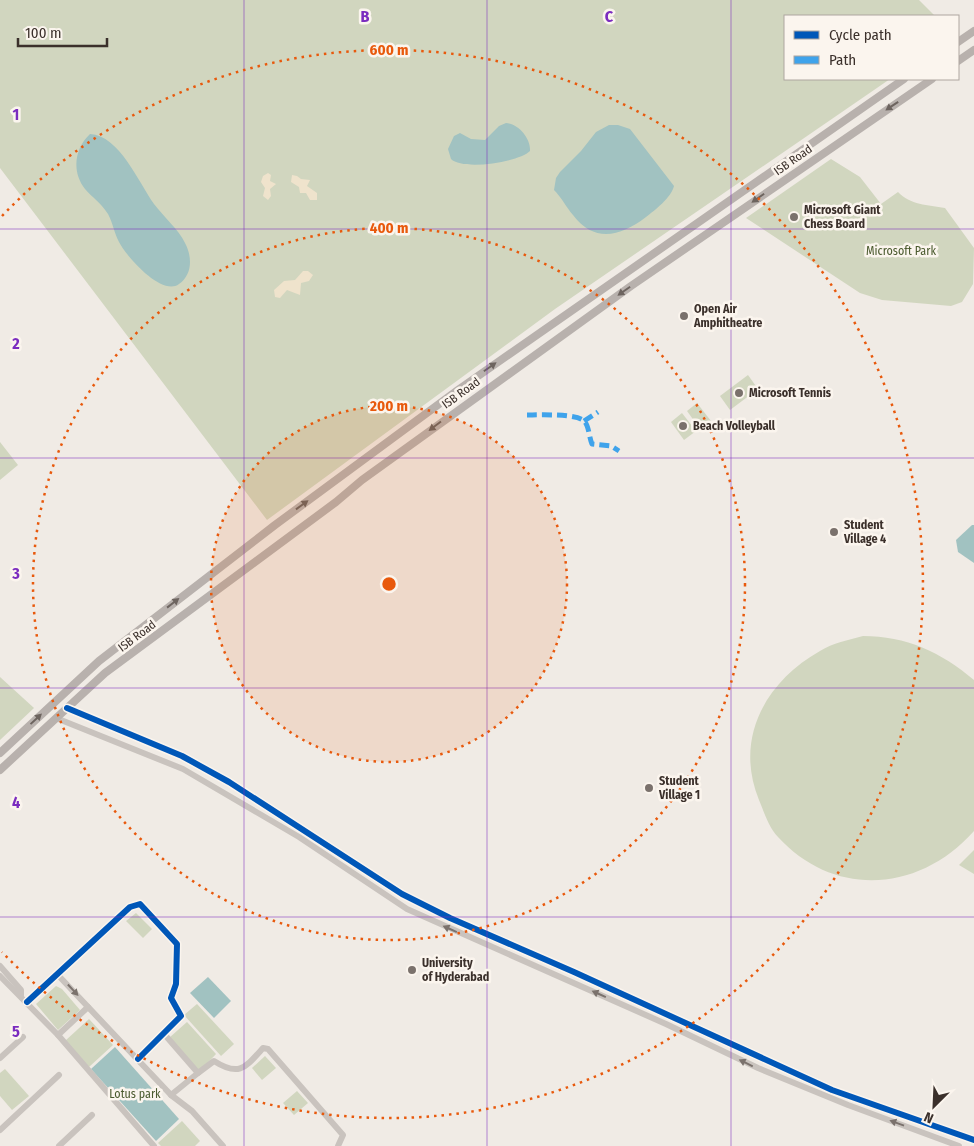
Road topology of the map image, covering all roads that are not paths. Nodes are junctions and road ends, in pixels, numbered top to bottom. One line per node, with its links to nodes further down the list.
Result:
1 (974, 31): 2 (main road)
2 (959, 41)
3 (974, 50): 4 (main road)
4 (959, 60)
5 (903, 80): 9 (main road, ISB Road, one-way to 5)
6 (931, 80): 7 (main road, ISB Road, one-way to 7)
7 (67, 708): 8 (main road, ISB Road); 27 (street)
8 (56, 718): 10 (main road, ISB Road); 32 (street, one-way to 8)
9 (0, 752)
10 (0, 770)
11 (0, 966): 14 (street)
12 (57, 974): 15 (street); 16 (street, one-way to 16); 17 (street)
13 (0, 976): 14 (street)
14 (21, 995): 15 (street)
15 (27, 1002): 18 (street)
16 (88, 1007): 18 (street); 21 (street)
17 (165, 1034): 21 (street); 22 (street)
18 (58, 1035): 29 (street)
19 (23, 1037): 20 (street)
20 (0, 1058)
21 (138, 1058): 24 (street)
22 (198, 1073): 24 (street); 31 (street)
23 (60, 1075): 26 (street)
24 (171, 1095): 30 (street)
25 (92, 1115): 28 (street)
26 (0, 1130)
27 (974, 1140)
28 (58, 1146)
29 (154, 1146)
30 (223, 1146)
31 (338, 1146)
32 (959, 1146)

